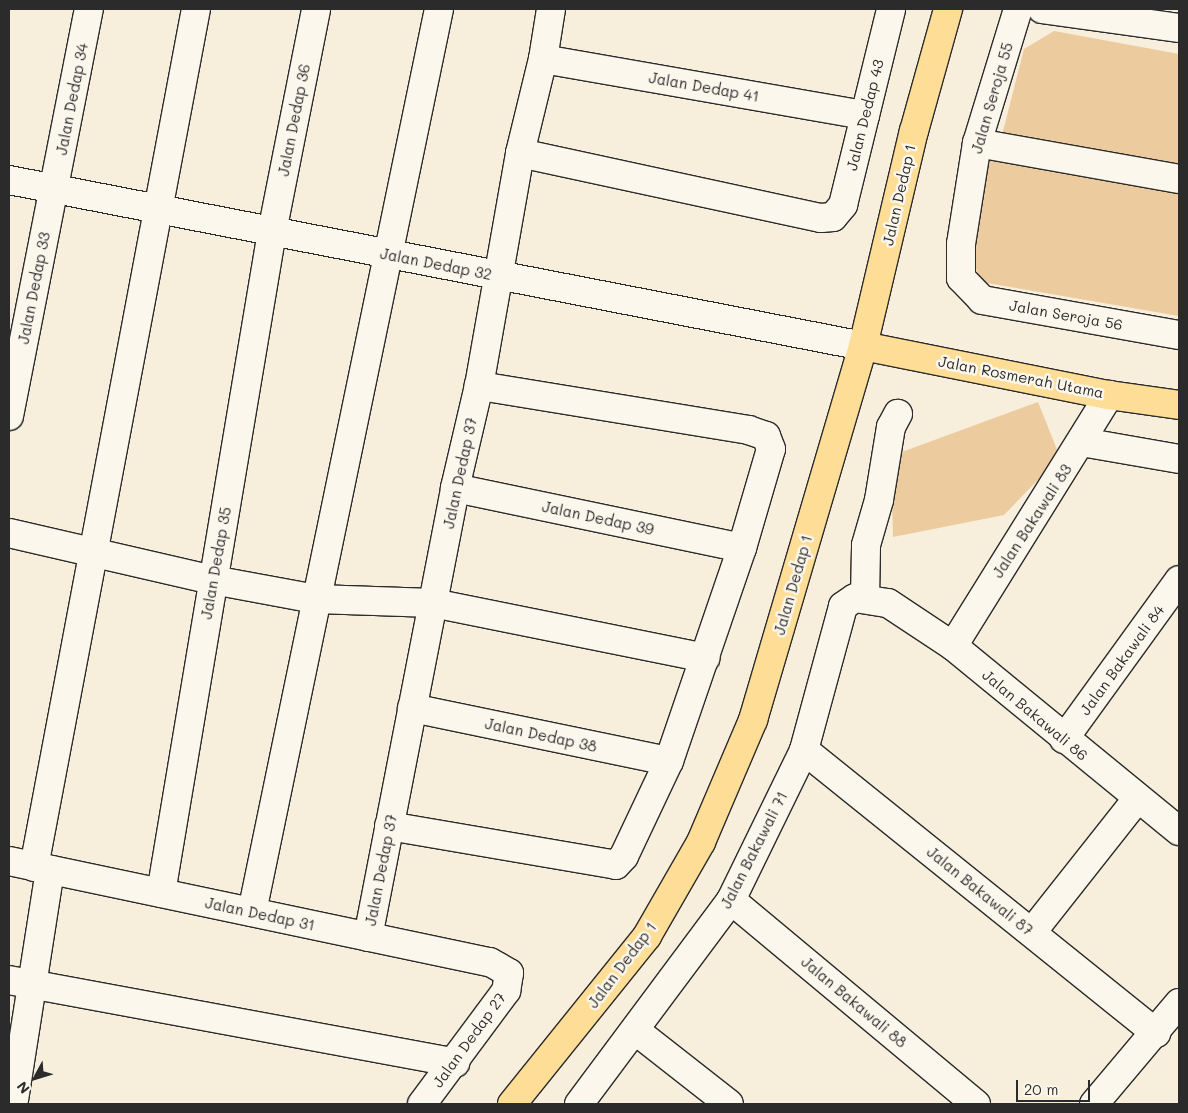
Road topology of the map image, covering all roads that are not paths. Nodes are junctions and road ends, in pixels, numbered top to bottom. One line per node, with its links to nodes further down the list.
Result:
1 (89, 9): 17 (street, Jalan Dedap 34)
2 (196, 9): 18 (street)
3 (316, 9): 19 (street, Jalan Dedap 36)
4 (439, 9): 20 (street)
5 (551, 9): 11 (street, Jalan Dedap 37)
6 (891, 9): 12 (street, Jalan Dedap 43)
7 (948, 9): 24 (main road, Jalan Dedap 1)
8 (1018, 9): 13 (street, Jalan Seroja 55)
9 (1042, 9): 10 (street)
10 (1179, 28)
11 (543, 58): 12 (street, Jalan Dedap 41); 14 (street, Jalan Dedap 37)
12 (865, 115): 14 (street, Jalan Dedap 43)
13 (977, 142): 15 (street); 22 (street, Jalan Seroja 55)
14 (520, 153): 21 (street, Jalan Dedap 37)
15 (1179, 179)
16 (9, 180): 17 (street, Jalan Dedap 32)
17 (54, 189): 18 (street, Jalan Dedap 32); 29 (street, Jalan Dedap 33)
18 (157, 209): 19 (street, Jalan Dedap 32); 35 (street)
19 (272, 232): 20 (street, Jalan Dedap 32); 36 (street, Jalan Dedap 35)
20 (387, 254): 21 (street, Jalan Dedap 32); 38 (street)
21 (496, 276): 24 (street, Jalan Dedap 32); 25 (street, Jalan Dedap 37)
22 (961, 278): 23 (street, Jalan Seroja 56)
23 (1179, 335)
24 (864, 346): 26 (main road, Jalan Rosmerah Utama); 64 (main road, Jalan Dedap 1)
25 (479, 386): 32 (street, Jalan Dedap 37); 34 (street)
26 (1109, 395): 27 (main road, Jalan Rosmerah Utama); 30 (street, Jalan Bakawali 83)
27 (1179, 405)
28 (898, 414): 39 (street)
29 (9, 416)
30 (1082, 442): 31 (street); 41 (street, Jalan Bakawali 83)
31 (1179, 459)
32 (455, 488): 34 (street, Jalan Dedap 39); 40 (street, Jalan Dedap 37)
33 (9, 533): 35 (street)
34 (742, 548): 42 (street)
35 (93, 553): 36 (street); 50 (street)
36 (213, 580): 38 (street); 51 (street, Jalan Dedap 35)
37 (1179, 580): 44 (street, Jalan Bakawali 84)
38 (316, 599): 40 (street); 53 (street)
39 (876, 601): 41 (street, Jalan Bakawali 86); 45 (street, Jalan Bakawali 71)
40 (433, 603): 42 (street); 43 (street, Jalan Dedap 37)
41 (952, 646): 44 (street, Jalan Bakawali 86)
42 (706, 658): 46 (street)
43 (412, 708): 46 (street, Jalan Dedap 38); 48 (street, Jalan Dedap 37)
44 (1064, 740): 47 (street, Jalan Bakawali 86)
45 (804, 750): 52 (street, Jalan Bakawali 71); 54 (street, Jalan Bakawali 87)
46 (669, 761): 48 (street)
47 (1137, 799): 49 (street, Jalan Bakawali 86); 54 (street)
48 (390, 826): 55 (street, Jalan Dedap 37)
49 (1179, 831)
50 (31, 866): 51 (street, Jalan Dedap 31); 57 (street)
51 (161, 893): 53 (street, Jalan Dedap 31)
52 (731, 900): 59 (street, Jalan Bakawali 71); 67 (street, Jalan Bakawali 88)
53 (252, 912): 55 (street, Jalan Dedap 31)
54 (1032, 932): 60 (street, Jalan Bakawali 87)
55 (368, 937): 56 (street, Jalan Dedap 31)
56 (509, 973): 61 (street, Jalan Dedap 27)
57 (20, 982): 61 (street); 62 (street)
58 (1179, 1003): 60 (street)
59 (636, 1031): 65 (street, Jalan Bakawali 71); 66 (street)
60 (1156, 1033): 68 (street)
61 (455, 1063): 63 (street, Jalan Dedap 27)
62 (19, 1101)
63 (422, 1104)
64 (512, 1104)
65 (579, 1104)
66 (729, 1104)
67 (976, 1104)
68 (1094, 1104)

